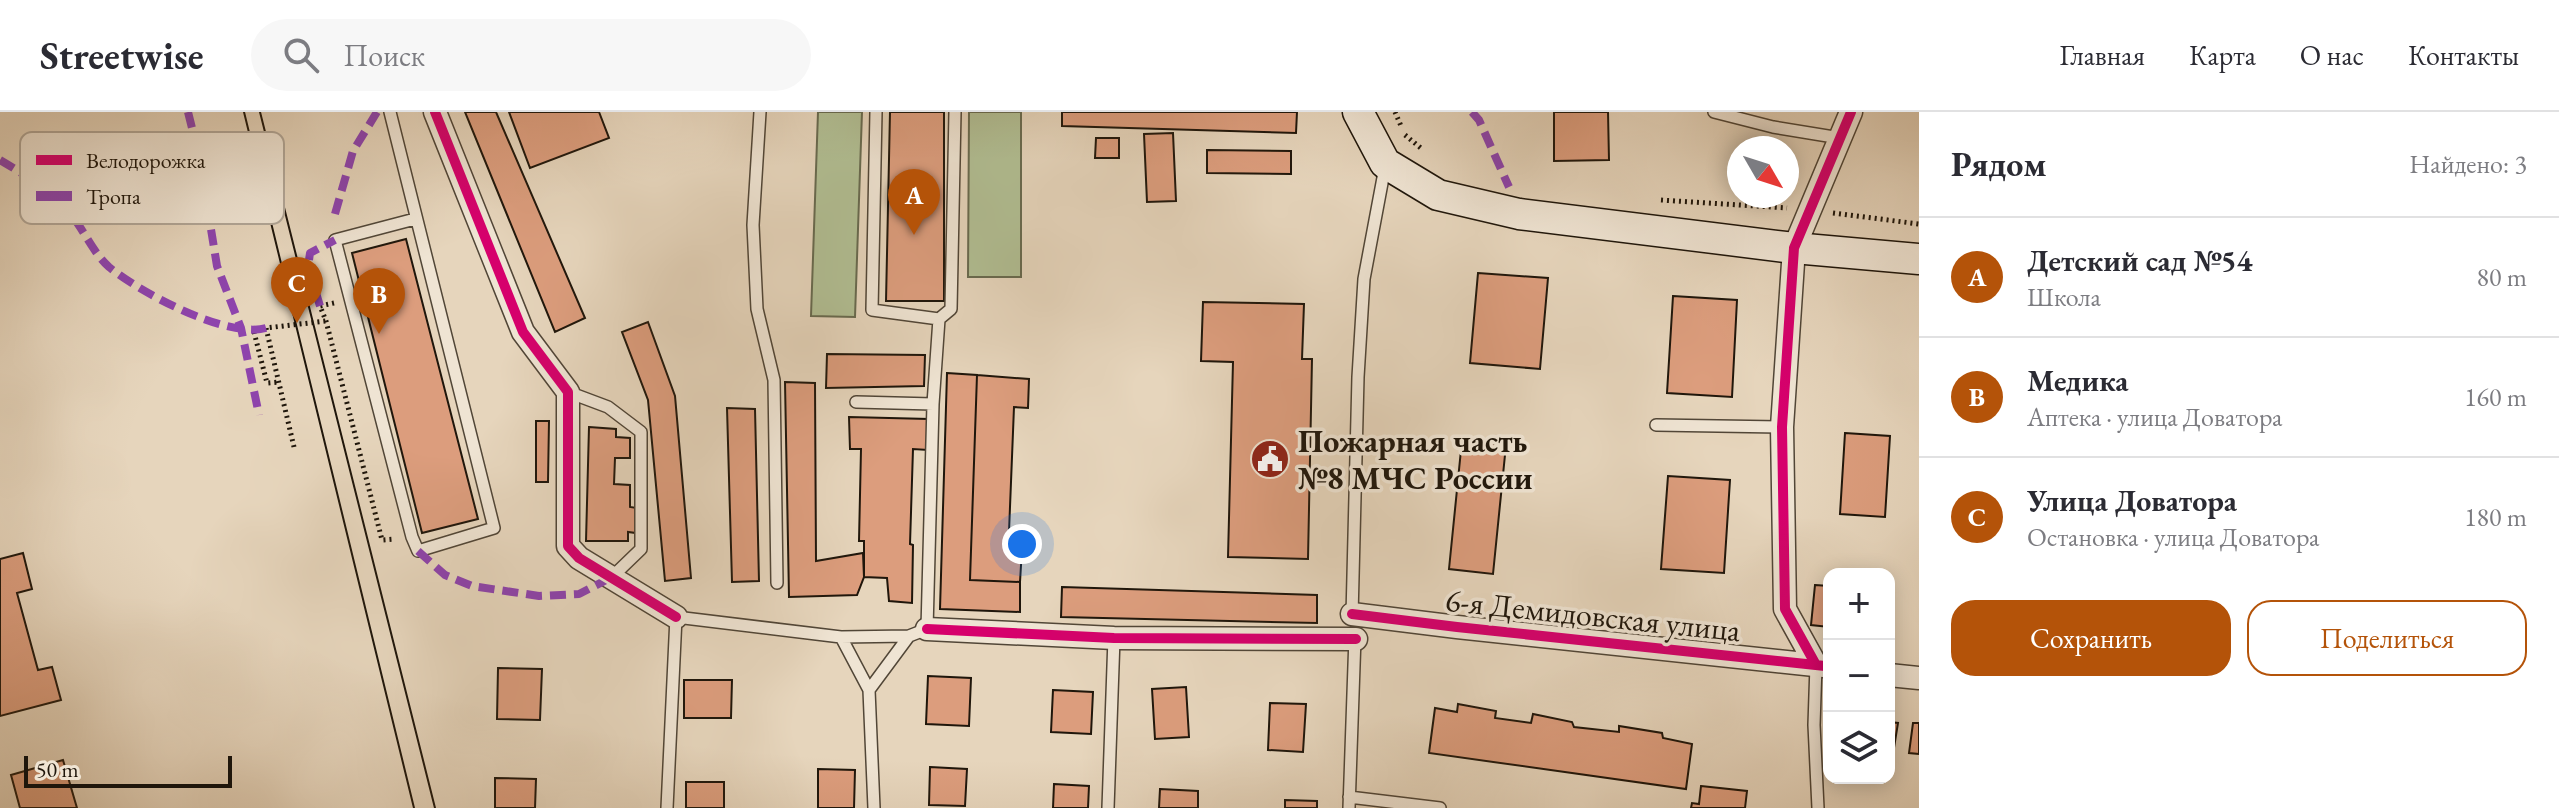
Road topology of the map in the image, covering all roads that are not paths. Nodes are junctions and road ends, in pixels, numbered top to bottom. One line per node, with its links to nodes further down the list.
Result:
1 (390, 112): 11 (lane)
2 (435, 112): 15 (street)
3 (760, 112): 21 (lane)
4 (876, 112): 14 (lane)
5 (955, 112): 14 (lane)
6 (1358, 112): 10 (main road)
7 (1714, 112): 9 (lane)
8 (1851, 112): 9 (street)
9 (1840, 138): 12 (street)
10 (1385, 163): 12 (main road); 22 (lane)
11 (415, 219): 11 (lane)
12 (1794, 248): 13 (main road); 19 (street)
13 (1919, 259)
14 (939, 319): 17 (lane)
15 (568, 392): 20 (street); 20 (lane)
16 (856, 402): 17 (lane)
17 (933, 404): 24 (lane)
18 (1656, 425): 19 (lane)
19 (1782, 427): 28 (street)
20 (612, 577): 23 (street)
21 (777, 583)
22 (1352, 614): 27 (lane); 28 (street, 6-я Демидовская улица)
23 (676, 617): 25 (lane); 33 (lane)
24 (918, 632): 25 (lane); 26 (street); 31 (lane)
25 (841, 637): 31 (lane)
26 (1114, 638): 27 (street); 35 (lane)
27 (1356, 639): 32 (lane)
28 (1822, 666): 37 (lane)
29 (1895, 676): 30 (street)
30 (1919, 678)
31 (869, 690): 34 (lane)
32 (1349, 802): 36 (lane)
33 (667, 808)
34 (874, 808)
35 (1108, 808)
36 (1440, 808)
37 (1818, 808)

